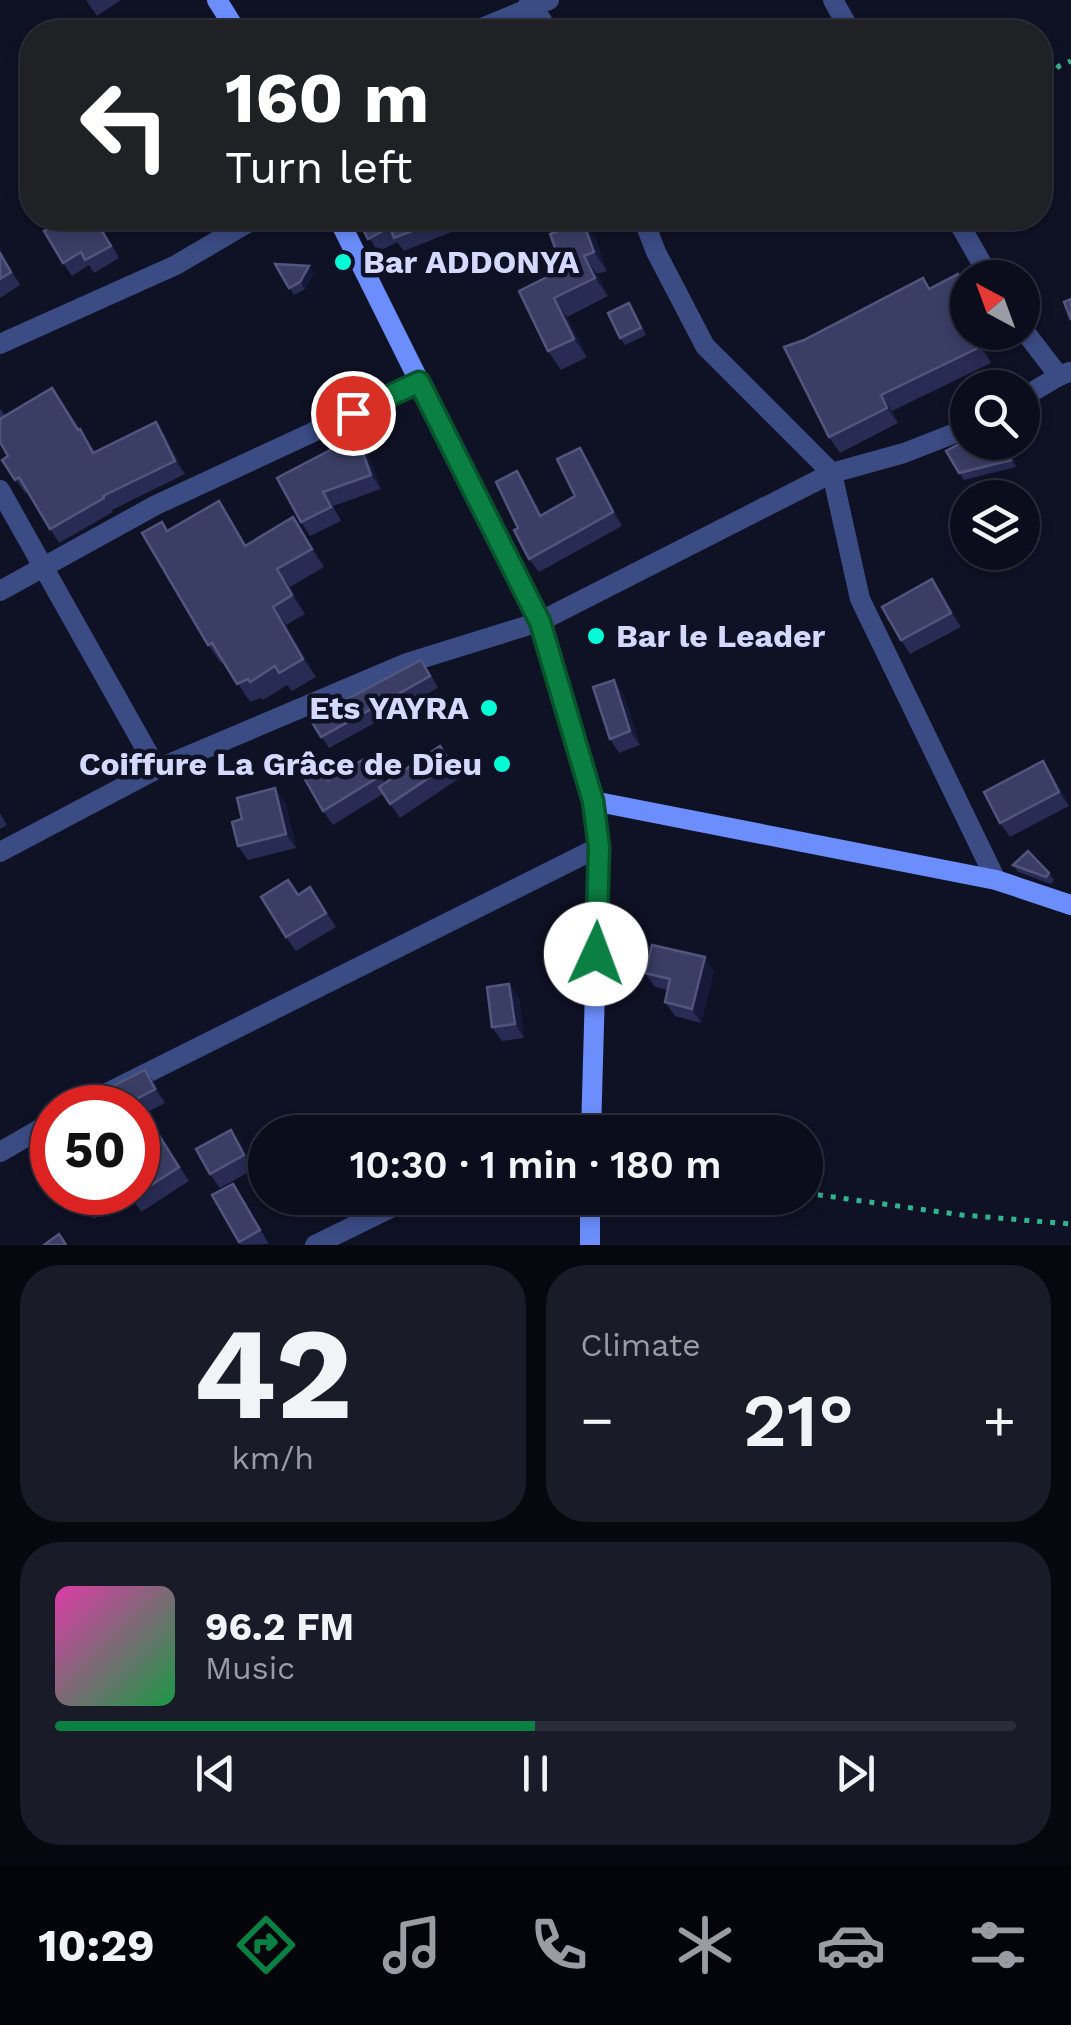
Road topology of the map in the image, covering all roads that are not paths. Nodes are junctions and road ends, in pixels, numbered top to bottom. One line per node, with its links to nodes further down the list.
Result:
1 (537, 2): 2 (street)
2 (499, 20)
3 (236, 230): 8 (street)
4 (344, 230): 11 (main road)
5 (647, 230): 14 (street)
6 (963, 230): 7 (street)
7 (980, 260)
8 (0, 344)
9 (1040, 347): 10 (street)
10 (1065, 374): 12 (street)
11 (419, 382): 16 (street); 18 (main road)
12 (1040, 388)
13 (950, 435): 14 (street)
14 (832, 473): 18 (street); 23 (street)
15 (0, 490): 16 (street)
16 (44, 567): 17 (street); 19 (street)
17 (0, 592)
18 (540, 622): 19 (street); 20 (main road)
19 (157, 770): 22 (street)
20 (593, 801): 21 (main road); 23 (main road)
21 (599, 847): 25 (street); 26 (main road)
22 (0, 852)
23 (996, 880): 24 (main road)
24 (1071, 905)
25 (123, 1085)
26 (591, 1115)
27 (30, 1135): 28 (street)
28 (0, 1152)
29 (376, 1215): 31 (street)
30 (590, 1215): 32 (main road)
31 (315, 1245)
32 (590, 1245)

